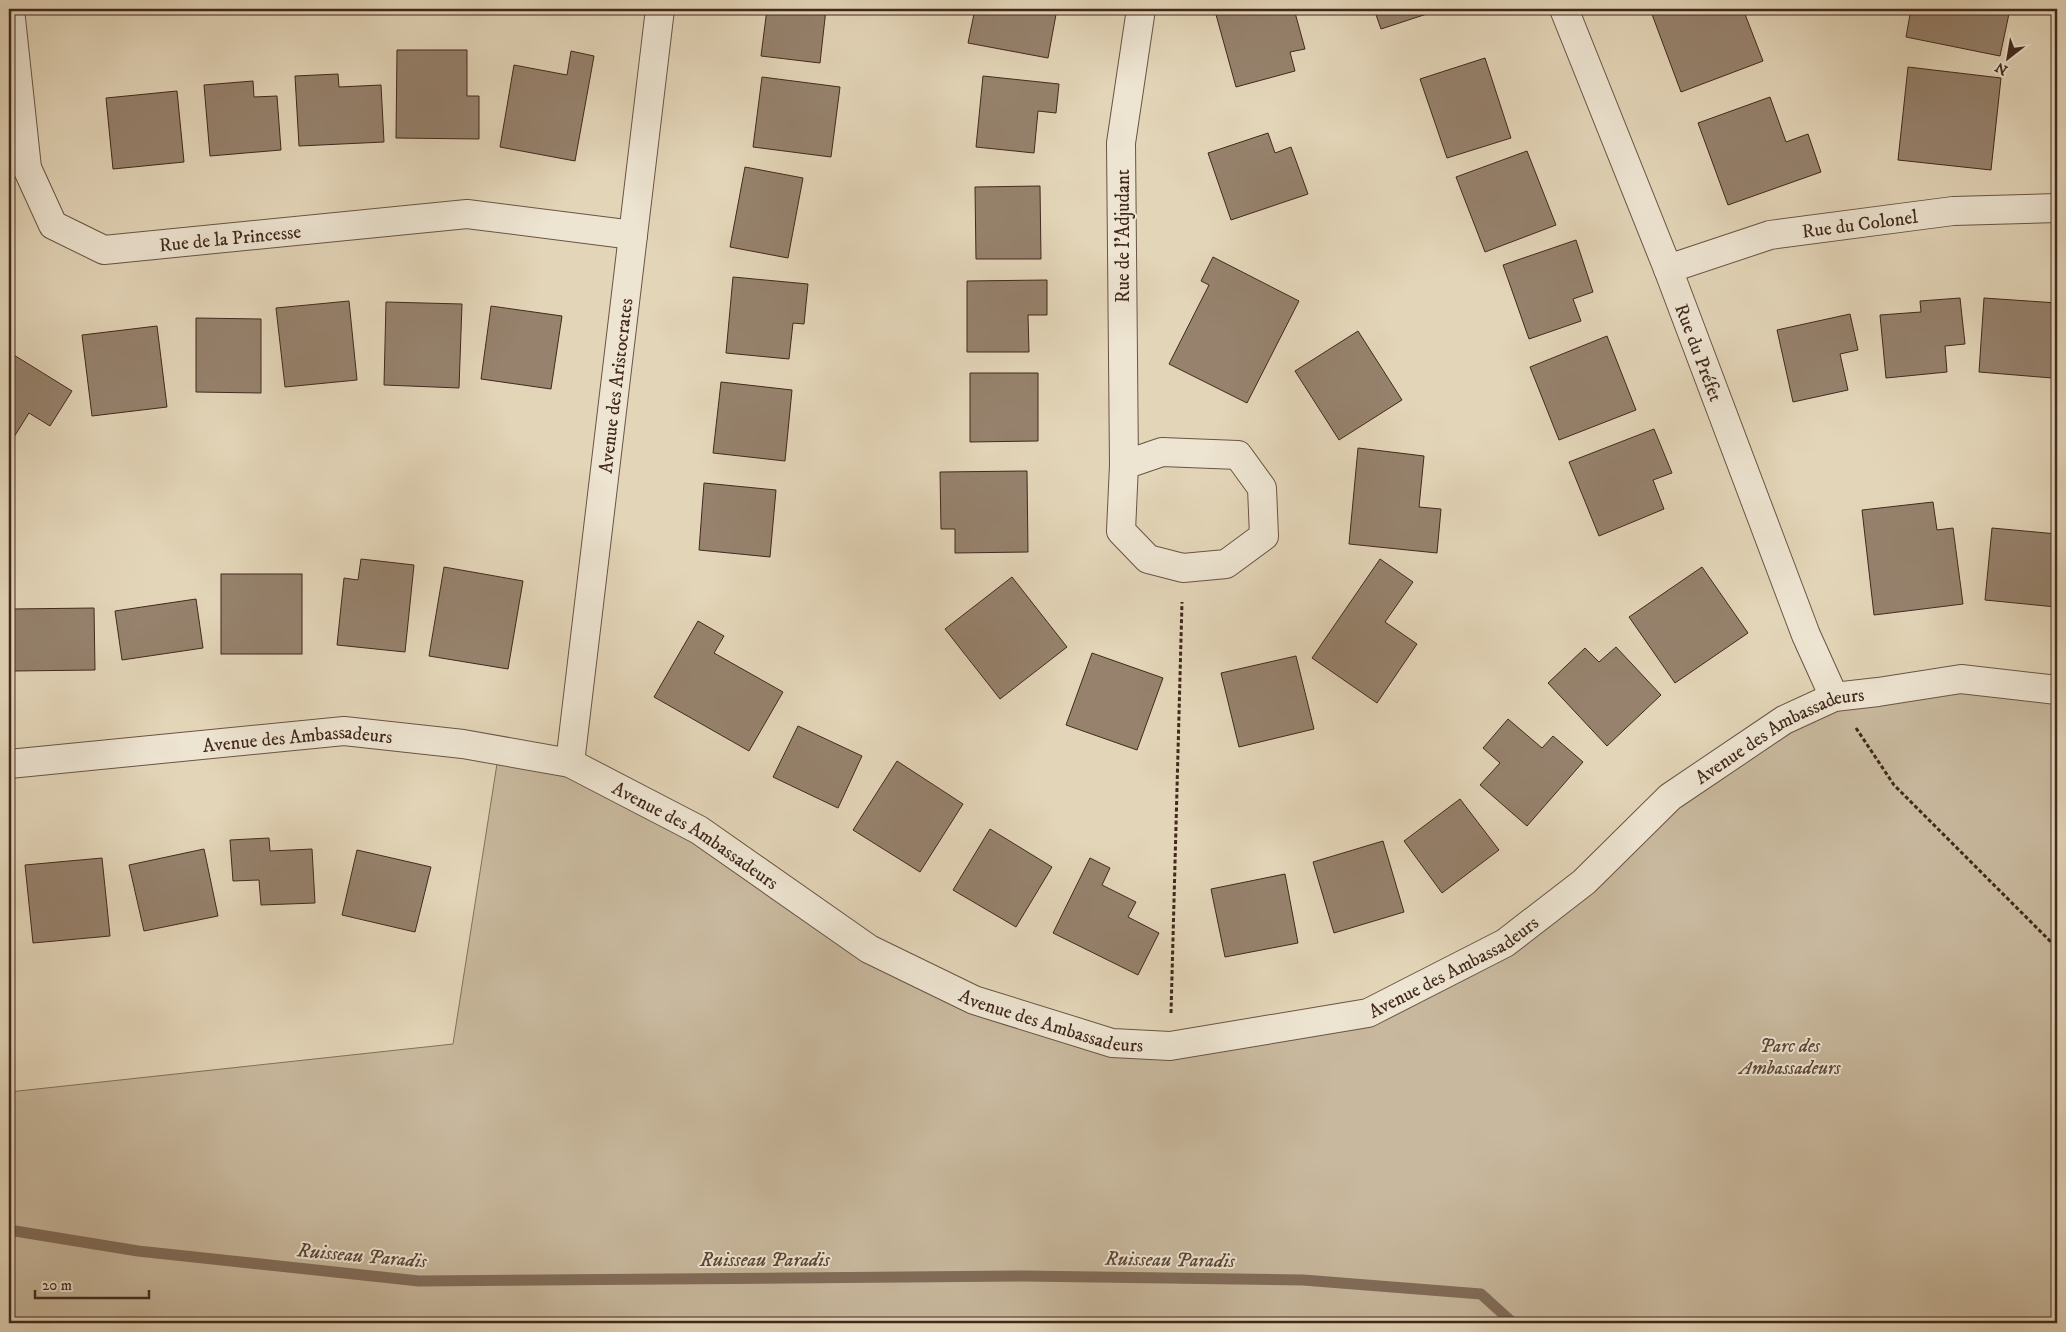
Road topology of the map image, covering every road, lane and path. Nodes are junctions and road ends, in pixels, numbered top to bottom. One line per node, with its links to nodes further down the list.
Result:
1 (10, 9): 6 (street, Rue de la Princesse)
2 (660, 9): 6 (street, Avenue des Aristocrates)
3 (1141, 9): 8 (street, Rue de l'Adjudant)
4 (1564, 9): 7 (street, Rue du Préfet)
5 (2057, 208): 7 (street, Rue du Colonel)
6 (633, 235): 12 (street, Avenue des Aristocrates)
7 (1668, 270): 11 (street, Rue du Préfet)
8 (1124, 465): 9 (street, Rue de l'Adjudant); 9 (street, Rue de l'Adjudant)
9 (1183, 568): 15 (path)
10 (2057, 690): 11 (street, Avenue des Ambassadeurs)
11 (1834, 697): 14 (path); 15 (street, Avenue des Ambassadeurs)
12 (570, 763): 13 (street, Avenue des Ambassadeurs); 15 (street, Avenue des Ambassadeurs)
13 (9, 764)
14 (2057, 948)
15 (1170, 1046)

